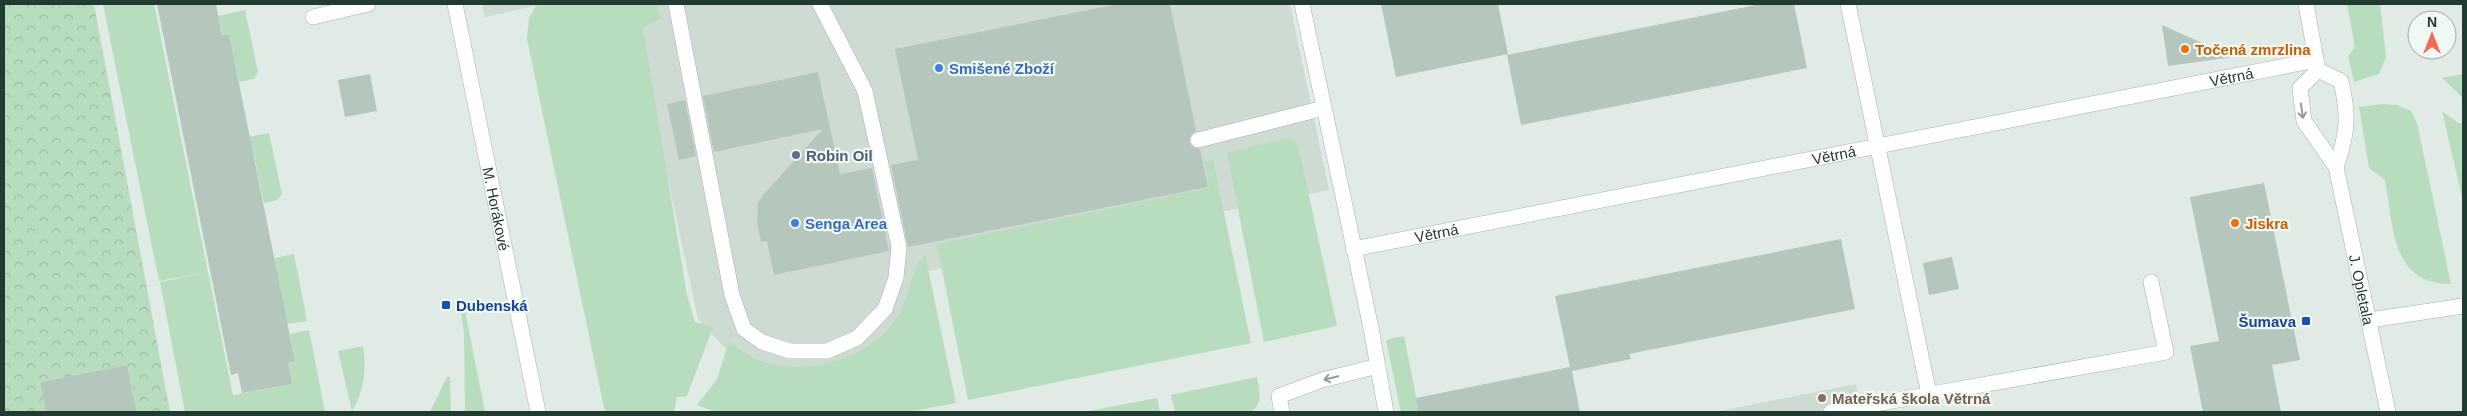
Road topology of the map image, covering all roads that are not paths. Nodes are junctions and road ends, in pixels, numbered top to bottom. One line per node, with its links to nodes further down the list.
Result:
1 (368, 4): 8 (street)
2 (456, 4): 20 (street, M. Horákové)
3 (676, 4): 4 (street)
4 (820, 4)
5 (1302, 4): 10 (street)
6 (1848, 4): 12 (street)
7 (2306, 4): 9 (street)
8 (314, 16)
9 (2317, 65): 12 (street, Větrná); 13 (street); 13 (street, J. Opletala, one-way to 13)
10 (1324, 108): 11 (street); 14 (street)
11 (1198, 140)
12 (1878, 146): 14 (street, Větrná); 19 (street)
13 (2336, 167): 17 (street, J. Opletala)
14 (1353, 249): 18 (street)
15 (2151, 282): 19 (street)
16 (2463, 306): 17 (street)
17 (2370, 320): 24 (street, J. Opletala)
18 (1378, 366): 21 (street, one-way to 21); 22 (street)
19 (1929, 394): 23 (street)
20 (538, 412)
21 (1282, 412)
22 (1386, 412)
23 (1831, 412)
24 (2388, 412)

